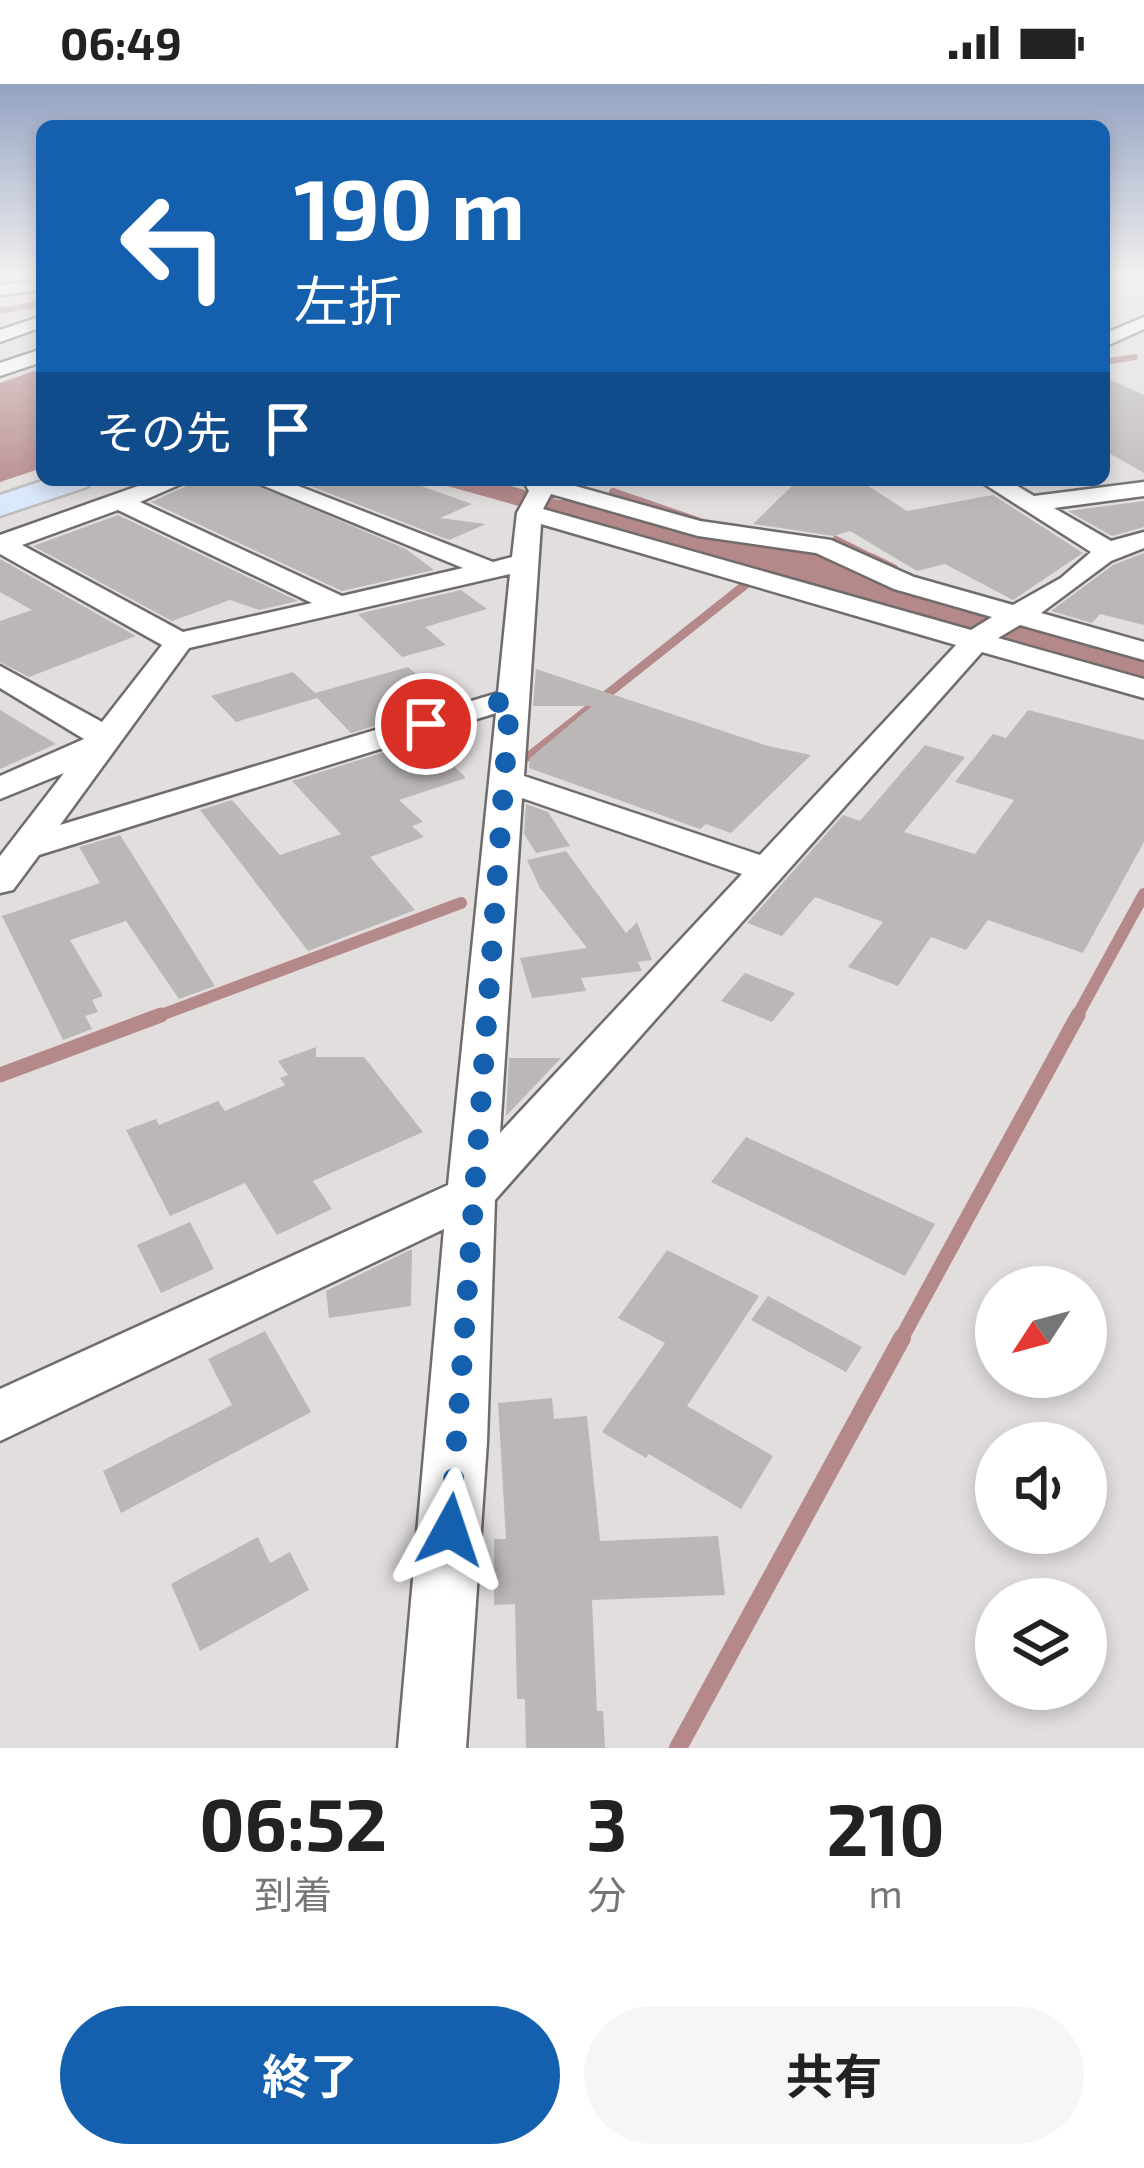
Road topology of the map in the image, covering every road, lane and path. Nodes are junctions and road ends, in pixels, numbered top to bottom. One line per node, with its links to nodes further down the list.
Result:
1 (36, 357): 2 (street)
2 (0, 370)
3 (58, 486): 12 (main road)
4 (161, 486): 10 (street)
5 (279, 486): 16 (street)
6 (588, 486): 9 (street)
7 (1002, 486): 11 (street)
8 (1144, 490): 11 (street)
9 (534, 495): 16 (street); 18 (street); 19 (street)
10 (118, 501): 14 (street); 17 (street)
11 (1036, 503): 15 (street)
12 (0, 506)
13 (1144, 540): 15 (street)
14 (0, 544): 20 (street)
15 (1105, 548): 18 (street)
16 (507, 566): 17 (street); 24 (street)
17 (337, 604): 20 (street)
18 (1008, 614): 19 (street); 21 (street)
19 (976, 641): 23 (street); 29 (street)
20 (178, 642): 25 (street)
21 (1144, 651)
22 (0, 675): 25 (street)
23 (1144, 689)
24 (510, 699): 26 (street); 28 (street)
25 (109, 740): 27 (street); 28 (street)
26 (506, 781): 29 (street); 31 (street)
27 (0, 789)
28 (28, 847): 30 (street)
29 (768, 870): 31 (street)
30 (0, 882)
31 (471, 1195): 32 (street); 33 (street)
32 (0, 1417)
33 (432, 1748)

